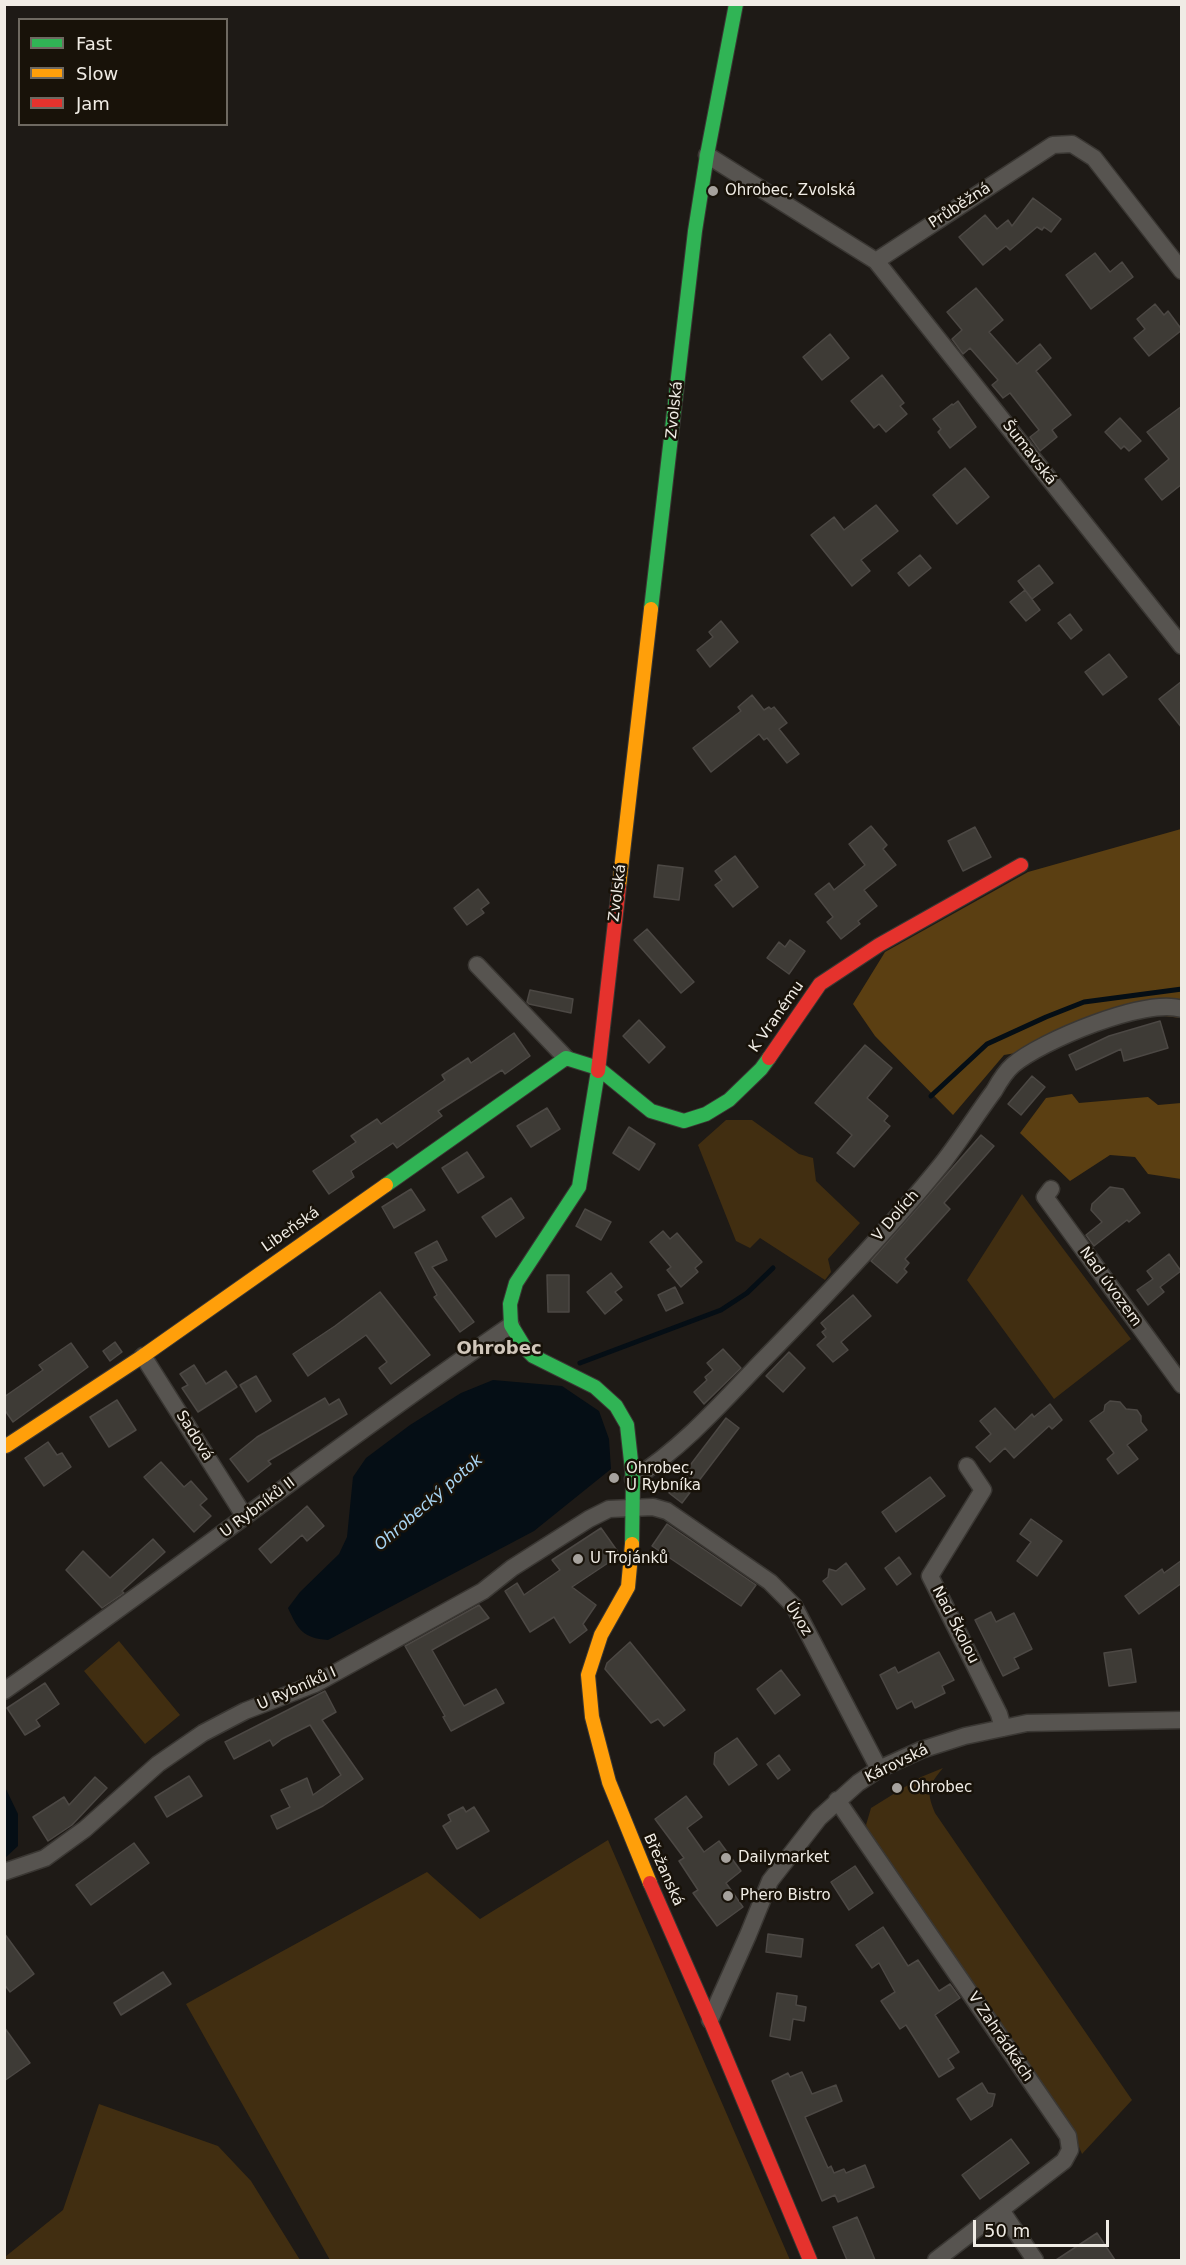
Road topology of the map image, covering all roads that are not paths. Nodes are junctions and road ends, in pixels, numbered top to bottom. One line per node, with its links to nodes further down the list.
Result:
1 (736, 4): 2 (street, Zvolská)
2 (707, 155): 3 (street); 10 (street, Zvolská)
3 (876, 261): 4 (street, Průběžná); 5 (street, Šumavská)
4 (1182, 271)
5 (1182, 646)
6 (1022, 865): 10 (street, K Vranému)
7 (477, 965): 9 (street)
8 (1182, 1009): 17 (street, V Dolích)
9 (566, 1058): 10 (street); 13 (street, Libeňská)
10 (598, 1068): 12 (street, Zvolská)
11 (1051, 1189): 14 (street, Nad úvozem)
12 (511, 1325): 17 (street); 19 (street, U Rybníků II)
13 (143, 1356): 15 (street, Libeňská); 19 (street, Sadová)
14 (1182, 1385)
15 (6, 1446)
16 (968, 1466): 22 (street, Nad Školou)
17 (633, 1479): 18 (street, Břežanská)
18 (633, 1507): 23 (street, Úvoz); 25 (street, U Rybníků I); 26 (street, Břežanská)
19 (245, 1517): 20 (street, U Rybníků II)
20 (4, 1691)
21 (1182, 1720): 22 (street, Károvská)
22 (1003, 1728): 23 (street, Károvská)
23 (879, 1768): 24 (street, Károvská)
24 (837, 1800): 26 (street, Károvská); 27 (street, V Zahrádkách)
25 (4, 1872)
26 (710, 2020): 28 (street, Břežanská)
27 (1001, 2210): 29 (street, V Zahrádkách); 30 (street)
28 (810, 2260)
29 (936, 2260)
30 (1035, 2260)

